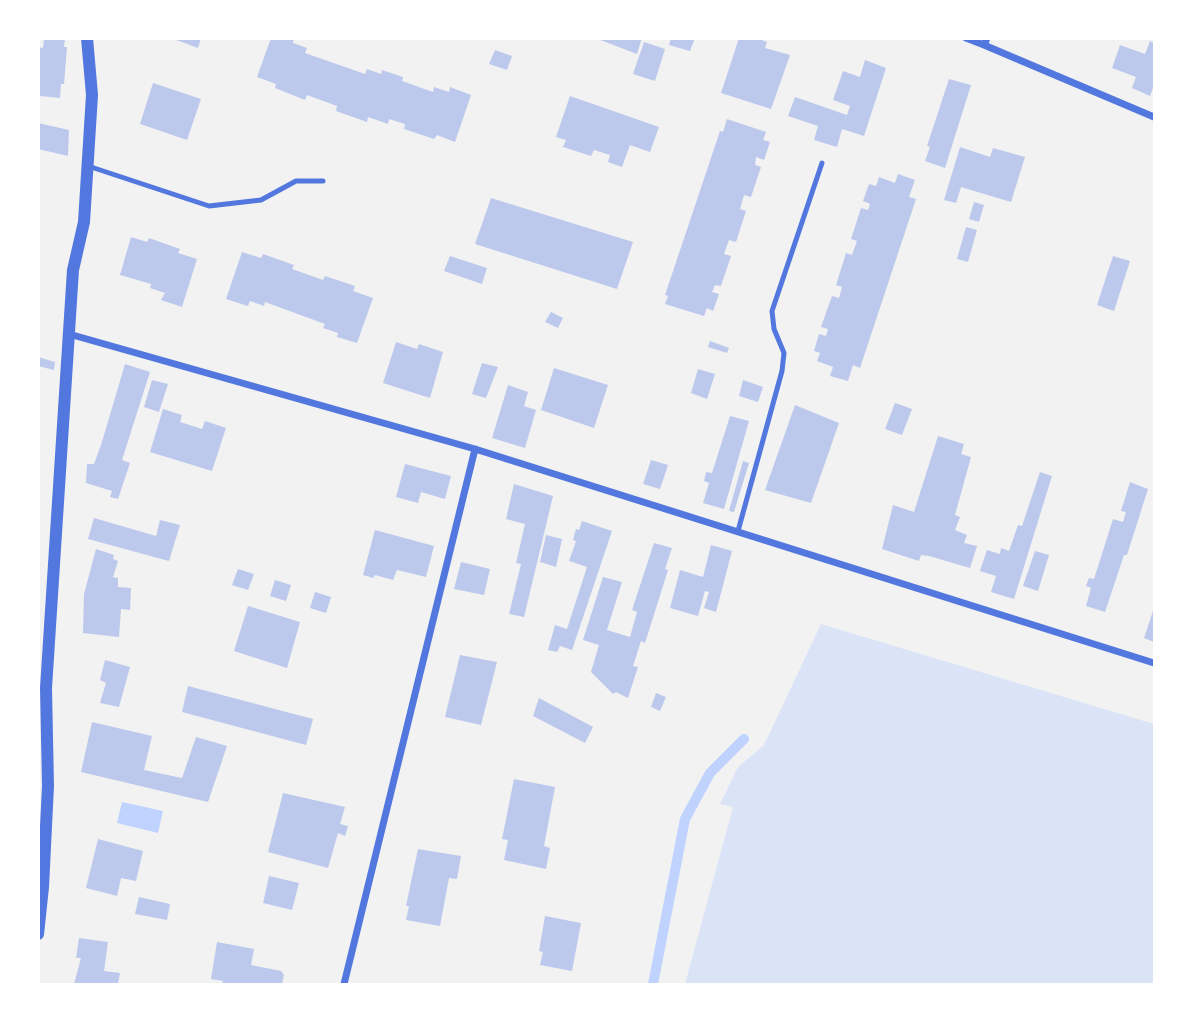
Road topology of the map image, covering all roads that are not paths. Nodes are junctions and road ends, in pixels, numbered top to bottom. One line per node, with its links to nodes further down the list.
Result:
1 (87, 38): 6 (street)
2 (966, 38): 3 (street)
3 (986, 42): 4 (street)
4 (1154, 117)
5 (822, 163): 10 (lane)
6 (88, 166): 7 (lane); 8 (street)
7 (323, 181)
8 (69, 334): 9 (street); 12 (street)
9 (475, 449): 10 (street); 14 (street)
10 (738, 531): 11 (street)
11 (1154, 663)
12 (41, 887): 13 (street)
13 (38, 934)
14 (344, 985)

